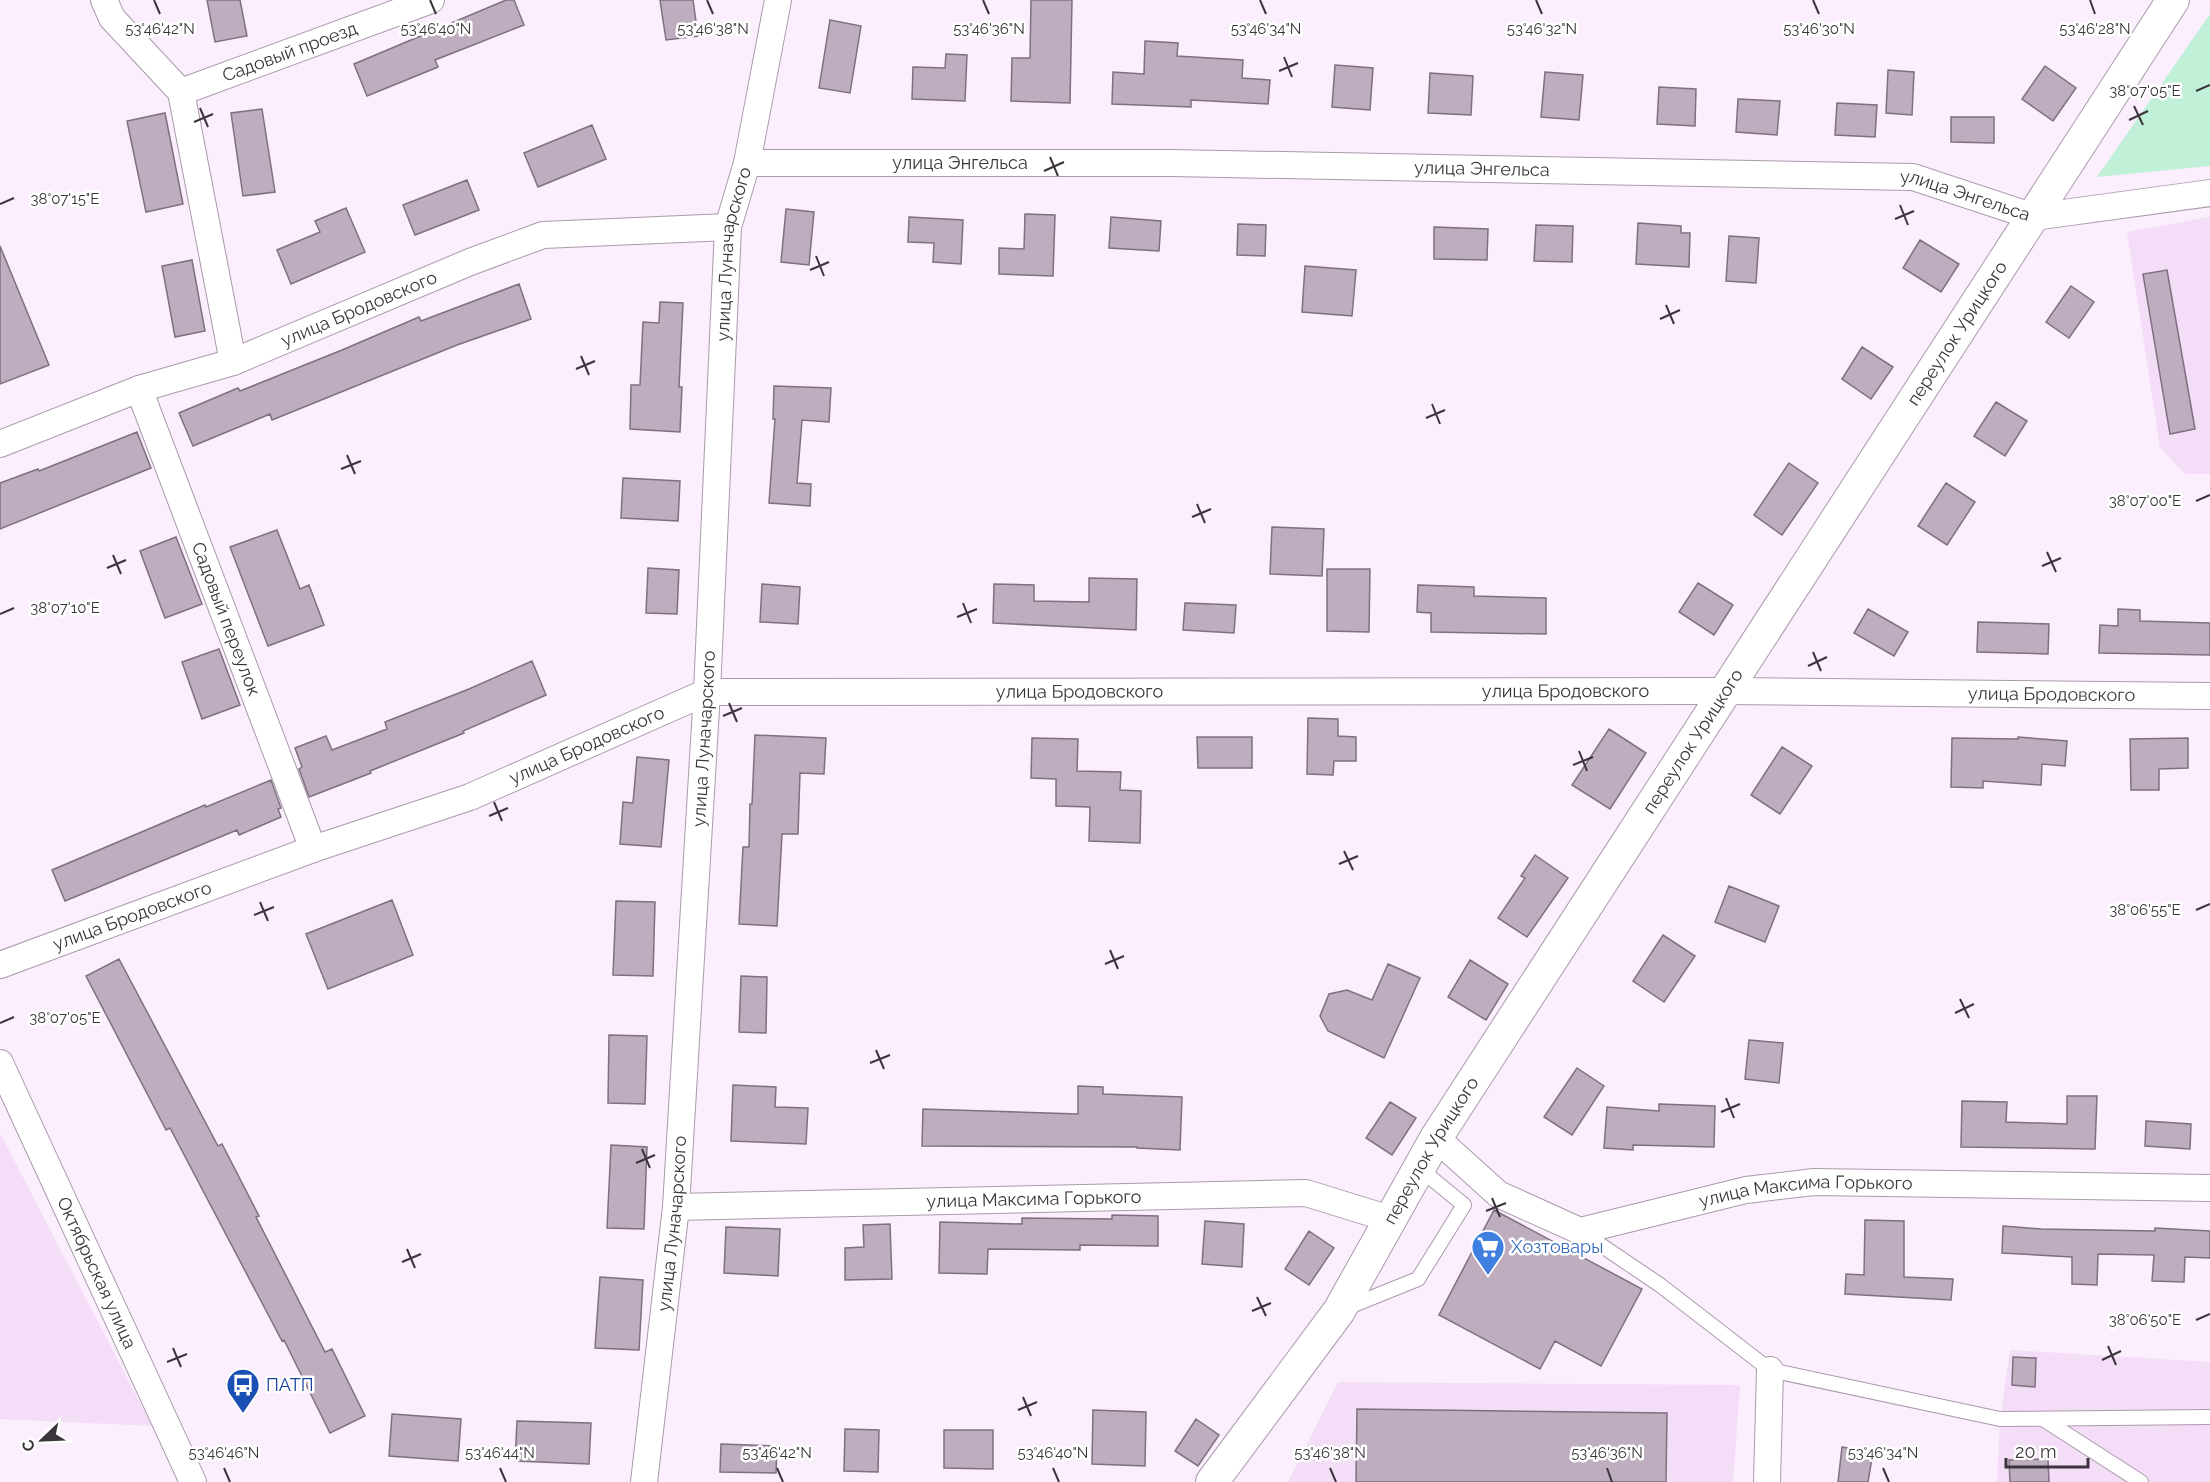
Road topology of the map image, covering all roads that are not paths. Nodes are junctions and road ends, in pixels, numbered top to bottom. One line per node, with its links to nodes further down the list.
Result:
1 (104, 0): 5 (street)
2 (431, 0): 5 (street, Садовый проезд)
3 (778, 0): 6 (street, улица Луначарского)
4 (2173, 0): 8 (street, переулок Урицкого)
5 (182, 92): 10 (street)
6 (747, 163): 8 (street, улица Энгельса); 9 (street, улица Луначарского)
7 (2210, 193): 8 (street, улица Энгельса)
8 (2034, 217): 13 (street, переулок Урицкого)
9 (728, 227): 10 (street, улица Бродовского); 14 (street, улица Луначарского)
10 (233, 362): 11 (street, улица Бродовского)
11 (140, 389): 12 (street, улица Бродовского); 16 (street, Садовый переулок)
12 (0, 444)
13 (1725, 691): 14 (street, улица Бродовского); 15 (street, улица Бродовского); 19 (street, переулок Урицкого)
14 (707, 692): 16 (street, улица Бродовского); 22 (street, улица Луначарского)
15 (2210, 696)
16 (313, 849): 17 (street, улица Бродовского)
17 (0, 964)
18 (0, 1063): 29 (street, Октябрьская улица)
19 (1436, 1138): 20 (street, переулок Урицкого); 24 (street)
20 (1418, 1168): 23 (street, переулок Урицкого); 25 (lane)
21 (2210, 1188): 24 (street, улица Максима Горького)
22 (676, 1207): 23 (street, улица Максима Горького); 30 (street, улица Луначарского)
23 (1390, 1219): 25 (street, переулок Урицкого)
24 (1580, 1231): 26 (lane)
25 (1339, 1311): 31 (street, переулок Урицкого)
26 (1770, 1370): 28 (lane); 32 (street)
27 (2210, 1417): 28 (lane)
28 (2043, 1419): 33 (lane)
29 (193, 1482)
30 (644, 1482)
31 (1212, 1482)
32 (1767, 1482)
33 (2142, 1482)

